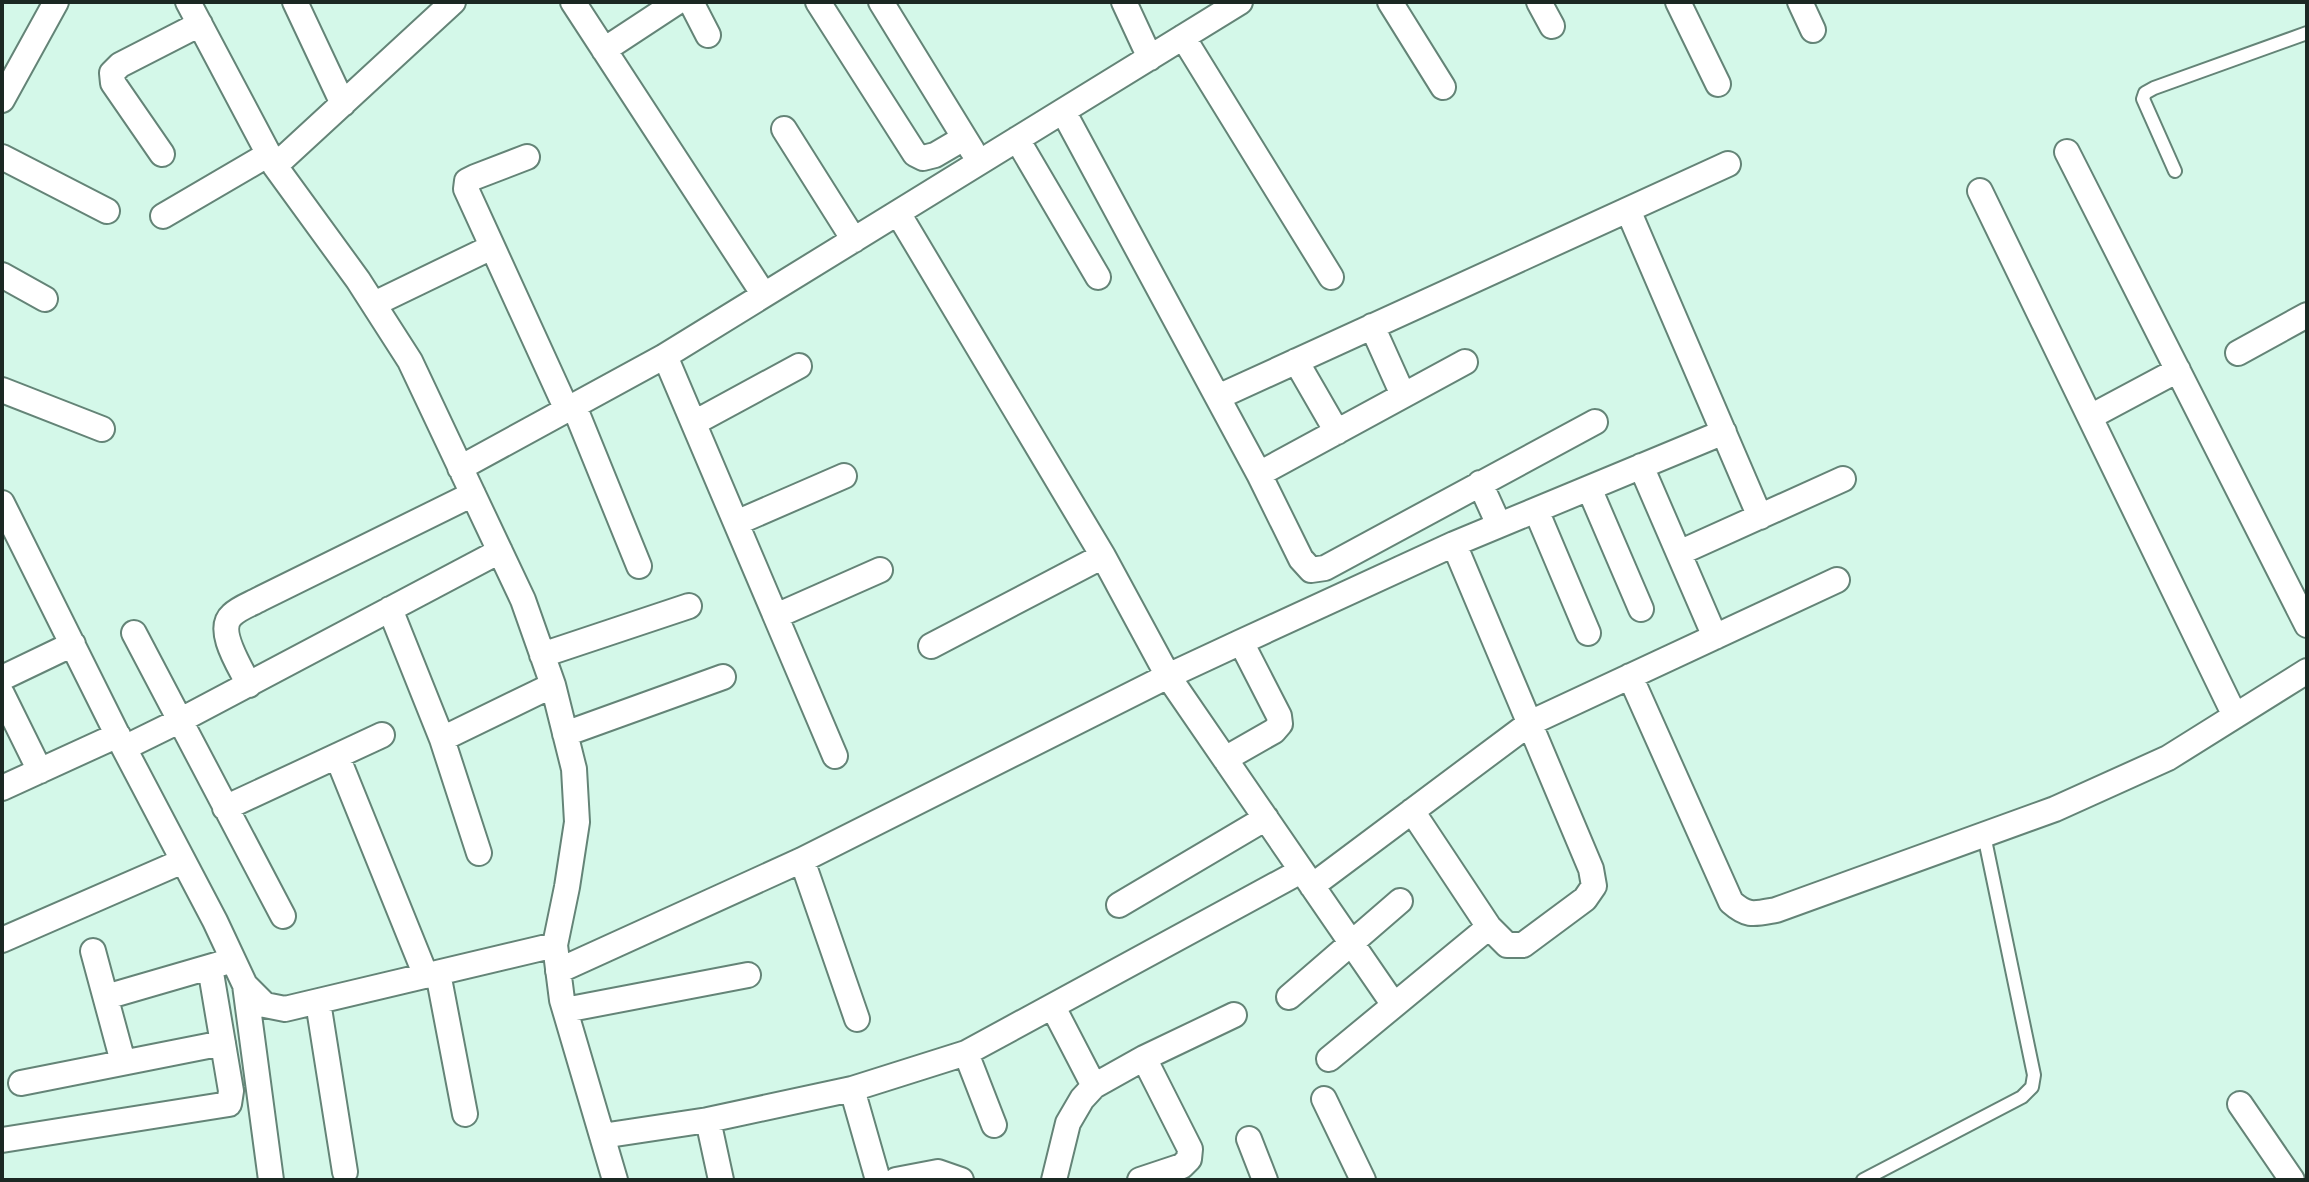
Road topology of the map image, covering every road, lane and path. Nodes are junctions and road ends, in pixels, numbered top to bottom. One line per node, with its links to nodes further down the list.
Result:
1 (56, 2): 26 (street)
2 (188, 2): 16 (street)
3 (295, 2): 27 (street)
4 (453, 2): 27 (street)
5 (573, 2): 22 (street)
6 (677, 2): 22 (street)
7 (691, 2): 20 (street)
8 (818, 2): 30 (street)
9 (881, 2): 30 (street)
10 (1124, 2): 23 (street)
11 (1240, 2): 21 (street)
12 (1390, 2): 25 (street)
13 (1539, 2): 17 (street)
14 (1678, 2): 24 (street)
15 (1800, 2): 18 (street)
16 (200, 24): 33 (street); 36 (street)
17 (1552, 26)
18 (1813, 30)
19 (2307, 33): 39 (lane)
20 (708, 35)
21 (1183, 37): 23 (street); 49 (street)
22 (604, 50): 50 (street)
23 (1150, 58): 28 (street)
24 (1718, 84)
25 (1443, 87)
26 (2, 100)
27 (343, 104): 36 (street)
28 (1063, 111): 31 (street); 63 (street)
29 (784, 129): 45 (street)
30 (964, 138): 37 (street)
31 (1017, 139): 37 (street); 48 (street)
32 (2067, 152): 60 (street)
33 (162, 154)
34 (2, 157): 42 (street)
35 (527, 157): 46 (street)
36 (272, 160): 44 (street); 52 (street)
37 (980, 162): 43 (street)
38 (1728, 164): 41 (street)
39 (2175, 171)
40 (1980, 191): 65 (street)
41 (1628, 210): 54 (street); 70 (street)
42 (107, 211)
43 (898, 213): 45 (street); 87 (street)
44 (163, 216)
45 (854, 240): 50 (street)
46 (492, 247): 52 (street); 64 (street)
47 (2, 275): 51 (street)
48 (1098, 277)
49 (1331, 277)
50 (764, 295): 56 (street)
51 (45, 299)
52 (374, 304): 72 (street)
53 (2307, 315): 55 (street)
54 (1372, 326): 57 (street); 62 (street)
55 (2238, 353)
56 (665, 356): 64 (street); 67 (street)
57 (1296, 361): 63 (street); 69 (street)
58 (1465, 362): 62 (street)
59 (799, 366): 67 (street)
60 (2178, 370): 65 (street); 95 (street)
61 (2, 390): 68 (street)
62 (1403, 395): 69 (street)
63 (1218, 397): 73 (street)
64 (570, 408): 72 (street); 88 (street)
65 (2090, 417): 111 (street)
66 (1595, 422): 76 (street)
67 (694, 423): 82 (street)
68 (102, 429)
69 (1337, 432): 73 (street)
70 (1724, 432): 71 (street); 81 (street)
71 (1641, 466): 77 (street); 86 (street)
72 (460, 468): 78 (street)
73 (1259, 474): 76 (street)
74 (844, 476): 82 (street)
75 (1843, 479): 81 (street)
76 (1480, 483): 83 (street)
77 (1589, 488): 80 (street); 93 (street)
78 (473, 494): 85 (street); 108 (street)
79 (2, 503): 100 (street)
80 (1536, 510): 83 (street); 97 (street)
81 (1760, 517): 86 (street)
82 (736, 523): 94 (street)
83 (1499, 525): 84 (street)
84 (1454, 544): 99 (street); 113 (street)
85 (500, 551): 92 (street); 102 (street)
86 (1679, 553): 98 (street)
87 (1103, 556): 101 (street); 104 (street)
88 (639, 566)
89 (880, 570): 94 (street)
90 (1837, 580): 98 (street)
91 (689, 606): 102 (street)
92 (390, 609): 108 (street); 116 (street)
93 (1641, 609)
94 (776, 616): 119 (street)
95 (2307, 625)
96 (134, 633): 112 (street)
97 (1588, 633)
98 (1715, 637): 105 (street)
99 (1241, 642): 104 (street); 120 (street)
100 (73, 644): 107 (street); 117 (street)
101 (931, 646)
102 (542, 655): 109 (street)
103 (2307, 671): 111 (street)
104 (1168, 676): 120 (street); 128 (street)
105 (1630, 676): 113 (street); 126 (street)
106 (723, 677): 114 (street)
107 (2, 678)
108 (249, 685): 112 (street)
109 (553, 685): 114 (street); 116 (street)
110 (2, 694): 121 (street)
111 (2235, 716): 126 (street)
112 (179, 721): 117 (street); 123 (street)
113 (1530, 723): 124 (street); 134 (street)
114 (565, 734): 137 (street)
115 (382, 735): 118 (street)
116 (442, 739): 127 (street)
117 (121, 742): 121 (street); 129 (street)
118 (337, 756): 123 (street); 141 (street)
119 (835, 756)
120 (1225, 759): 125 (street)
121 (40, 771): 122 (street)
122 (2, 788)
123 (225, 808): 133 (street)
124 (1412, 811): 130 (street); 134 (street)
125 (1266, 818): 130 (street); 132 (street)
126 (1984, 835): 179 (lane)
127 (479, 853)
128 (802, 860): 140 (street); 151 (street)
129 (183, 861): 135 (street); 139 (street)
130 (1307, 878): 136 (street); 148 (street)
131 (1400, 901): 136 (street)
132 (1119, 905)
133 (283, 916)
134 (1489, 927): 147 (street)
135 (2, 940)
136 (1351, 943): 145 (street); 147 (street)
137 (555, 945): 140 (street); 141 (street)
138 (93, 951): 144 (street)
139 (222, 964): 143 (street); 144 (street); 152 (street)
140 (558, 971): 149 (street)
141 (432, 974): 146 (street); 162 (street)
142 (748, 975): 149 (street)
143 (245, 985): 146 (street); 170 (street)
144 (106, 997): 156 (street)
145 (1289, 997)
146 (318, 1002): 168 (street)
147 (1394, 1005): 155 (street)
148 (1053, 1007): 153 (street); 158 (street)
149 (565, 1010): 165 (street)
150 (1234, 1015): 154 (street)
151 (857, 1019)
152 (223, 1043): 156 (street); 167 (street)
153 (966, 1053): 159 (street); 164 (street)
154 (1144, 1058): 158 (street); 169 (street)
155 (1329, 1059)
156 (123, 1062): 157 (street)
157 (21, 1083)
158 (1094, 1086): 176 (street)
159 (852, 1089): 163 (street); 173 (street)
160 (1324, 1099): 178 (street)
161 (2240, 1104): 180 (street)
162 (465, 1114)
163 (708, 1120): 165 (street); 172 (street)
164 (994, 1125)
165 (602, 1136): 171 (street)
166 (1249, 1139): 177 (street)
167 (2, 1140)
168 (345, 1172)
169 (1156, 1178)
170 (271, 1180)
171 (615, 1180)
172 (721, 1180)
173 (878, 1180)
174 (896, 1180): 175 (street)
175 (961, 1180)
176 (1054, 1180)
177 (1265, 1180)
178 (1363, 1180)
179 (1863, 1180)
180 (2292, 1180)

